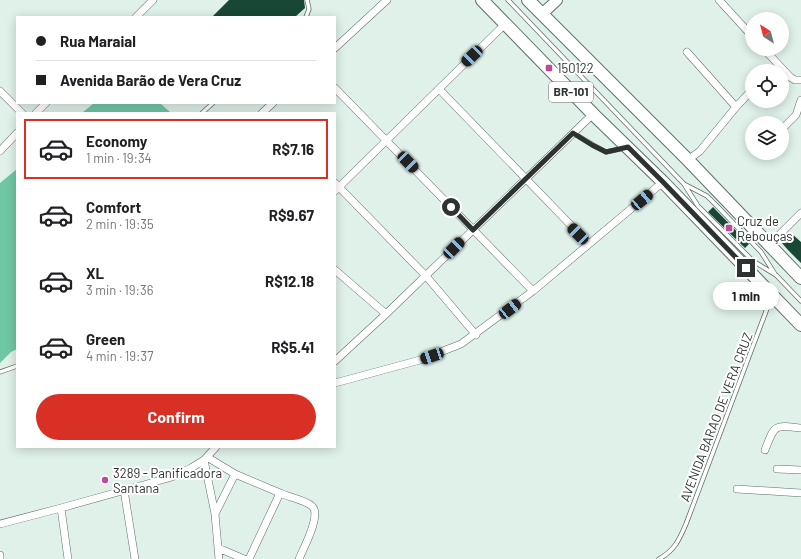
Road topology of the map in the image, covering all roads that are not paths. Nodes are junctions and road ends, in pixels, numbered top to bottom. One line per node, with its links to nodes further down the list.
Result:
1 (153, 0): 10 (street)
2 (307, 0): 11 (lane)
3 (387, 0): 14 (street)
4 (482, 0): 12 (highway, BR-101)
5 (508, 0): 41 (lane)
6 (528, 0): 9 (highway, BR-101)
7 (557, 0): 9 (main road)
8 (719, 0): 13 (street)
9 (542, 14): 38 (highway, BR-101)
10 (137, 16)
11 (306, 16)
12 (505, 24): 19 (street); 31 (highway, BR-101)
13 (745, 28)
14 (336, 47)
15 (687, 52): 26 (street)
16 (770, 56): 17 (street)
17 (801, 80)
18 (336, 89): 35 (street)
19 (438, 89): 35 (street); 39 (street)
20 (0, 91): 27 (street)
21 (745, 97): 26 (street)
22 (801, 100): 32 (street)
23 (45, 104): 28 (street)
24 (212, 104): 29 (lane)
25 (272, 104): 30 (street)
26 (736, 107): 38 (street)
27 (21, 112)
28 (37, 112)
29 (203, 112)
30 (264, 112)
31 (593, 114): 33 (street); 36 (highway, BR-101)
32 (789, 122)
33 (573, 133): 36 (lane); 39 (street)
34 (16, 134): 37 (street)
35 (387, 140): 42 (street); 44 (street)
36 (628, 147): 40 (highway, BR-101)
37 (0, 151)
38 (688, 160): 46 (highway, BR-101)
39 (526, 180): 44 (street); 45 (street)
40 (663, 182): 45 (street); 52 (highway, BR-101)
41 (684, 184): 48 (lane); 48 (lane)
42 (336, 187): 49 (street)
43 (801, 213): 46 (street)
44 (473, 230): 49 (street); 51 (street)
45 (589, 244): 51 (street)
46 (769, 245): 50 (highway, BR-101)
47 (336, 271): 54 (street)
48 (776, 275): 53 (lane)
49 (426, 276): 54 (street); 56 (street)
50 (801, 278)
51 (533, 291): 56 (street)
52 (772, 295): 55 (highway, BR-101); 84 (lane, AVENIDA BARAO DE VERA CRUZ)
53 (801, 301)
54 (386, 314): 57 (street)
55 (801, 325)
56 (476, 335): 60 (street)
57 (336, 360)
58 (16, 366): 59 (lane)
59 (0, 372)
60 (336, 383)
61 (801, 428): 63 (street)
62 (215, 448): 64 (street)
63 (766, 450)
64 (206, 458): 67 (street); 69 (street); 73 (street)
65 (777, 469): 66 (street)
66 (801, 470)
67 (235, 474): 70 (street); 73 (street)
68 (738, 489): 71 (street)
69 (124, 490): 72 (street); 79 (street)
70 (280, 493): 82 (street); 83 (street)
71 (801, 494)
72 (61, 508): 74 (street); 78 (street)
73 (215, 514): 75 (street)
74 (0, 524)
75 (218, 548): 80 (street); 81 (street)
76 (0, 555): 77 (street)
77 (0, 559)
78 (68, 559)
79 (135, 559)
80 (219, 559)
81 (244, 559)
82 (249, 559)
83 (299, 559)
84 (659, 559)

